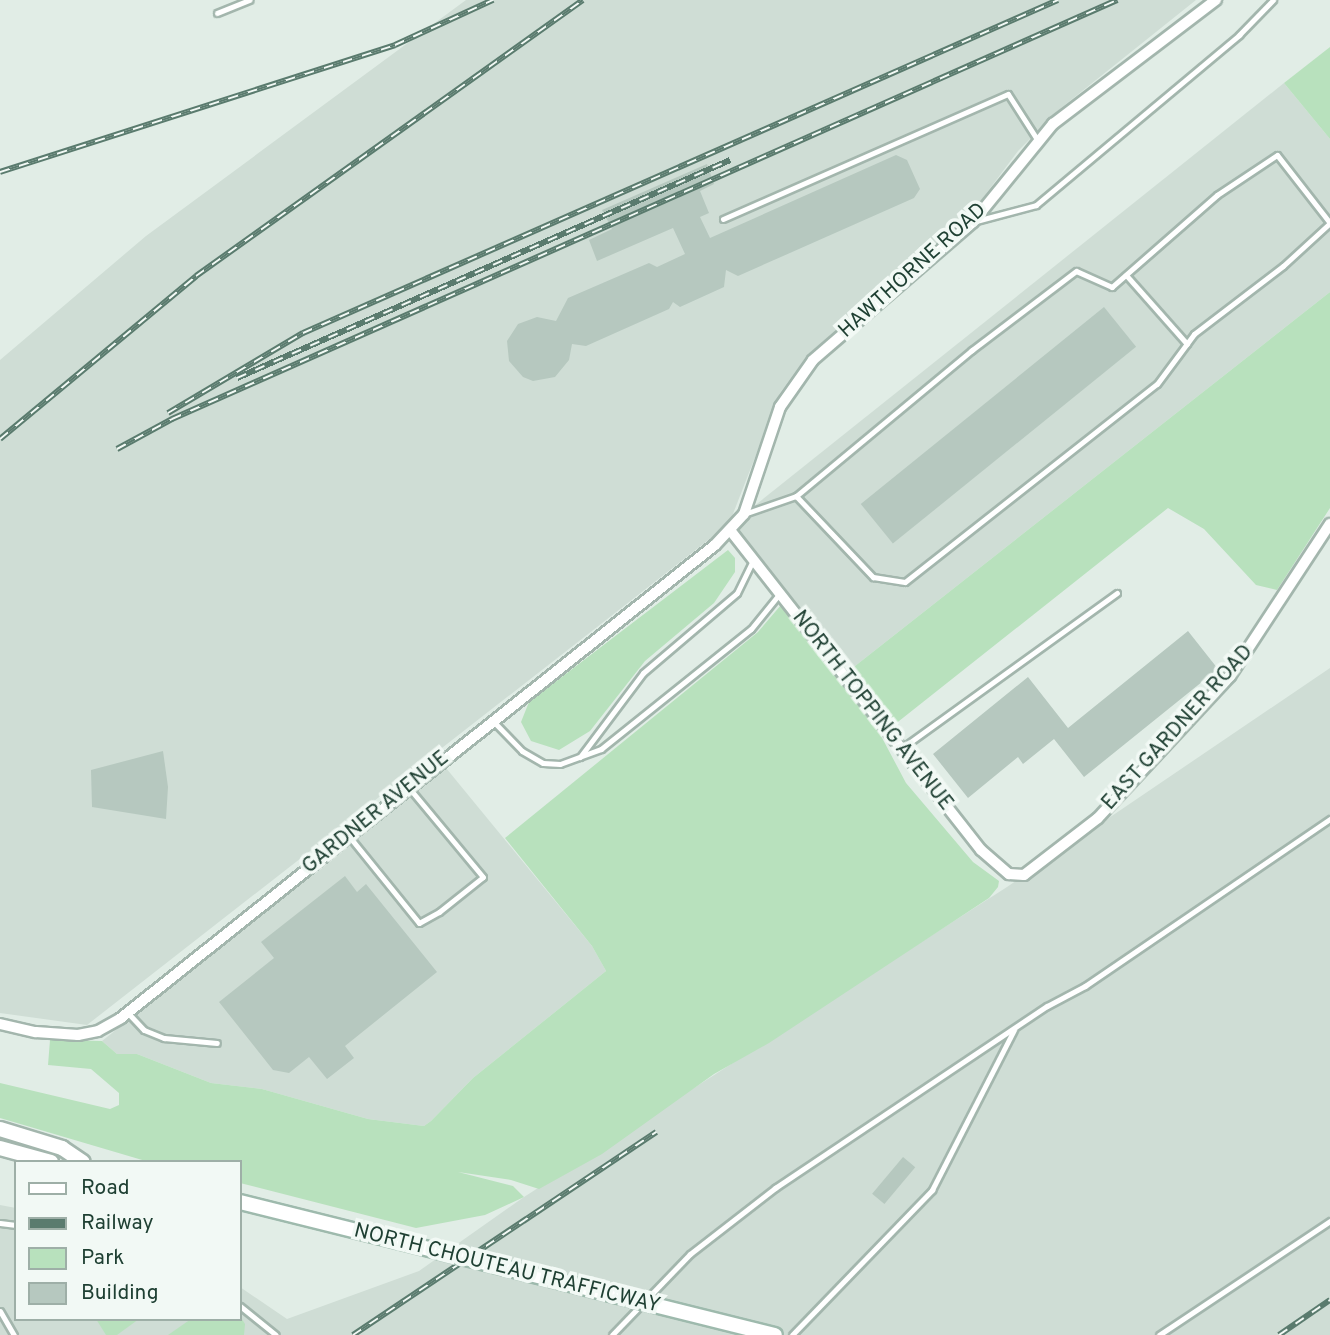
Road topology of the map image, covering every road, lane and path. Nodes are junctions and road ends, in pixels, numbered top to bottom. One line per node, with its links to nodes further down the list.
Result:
1 (250, 0): 4 (lane)
2 (1216, 0): 5 (street, HAWTHORNE ROAD)
3 (1273, 0): 7 (lane)
4 (218, 13)
5 (1038, 141): 6 (lane); 7 (street, HAWTHORNE ROAD)
6 (723, 219)
7 (973, 222): 11 (street, HAWTHORNE ROAD)
8 (1126, 275): 9 (lane); 9 (lane); 10 (lane)
9 (1187, 344): 10 (lane)
10 (796, 496): 11 (lane)
11 (744, 514): 13 (street, HAWTHORNE ROAD)
12 (1330, 524): 23 (street, EAST GARDNER ROAD)
13 (730, 530): 14 (street, NORTH TOPPING AVENUE); 17 (street, GARDNER AVENUE)
14 (754, 560): 15 (street, NORTH TOPPING AVENUE); 19 (lane)
15 (780, 593): 18 (street, NORTH TOPPING AVENUE); 19 (lane)
16 (1117, 593): 18 (lane)
17 (492, 720): 19 (lane); 20 (street, GARDNER AVENUE)
18 (902, 748): 23 (street, NORTH TOPPING AVENUE)
19 (580, 757)
20 (408, 786): 22 (street, GARDNER AVENUE); 22 (lane)
21 (1330, 819): 26 (lane)
22 (348, 835): 24 (street, GARDNER AVENUE)
23 (1024, 875)
24 (128, 1013): 25 (street, GARDNER AVENUE); 27 (lane)
25 (0, 1024)
26 (1015, 1028): 38 (lane); 40 (lane)
27 (217, 1043)
28 (0, 1129): 31 (main road)
29 (0, 1148): 30 (main road)
30 (44, 1160)
31 (75, 1160)
32 (242, 1202): 39 (main road, NORTH CHOUTEAU TRAFFICWAY, bridge)
33 (1330, 1221): 41 (lane)
34 (242, 1308): 37 (lane)
35 (0, 1311): 36 (lane)
36 (14, 1335)
37 (276, 1335)
38 (612, 1335)
39 (775, 1335)
40 (792, 1335)
41 (1159, 1335)

